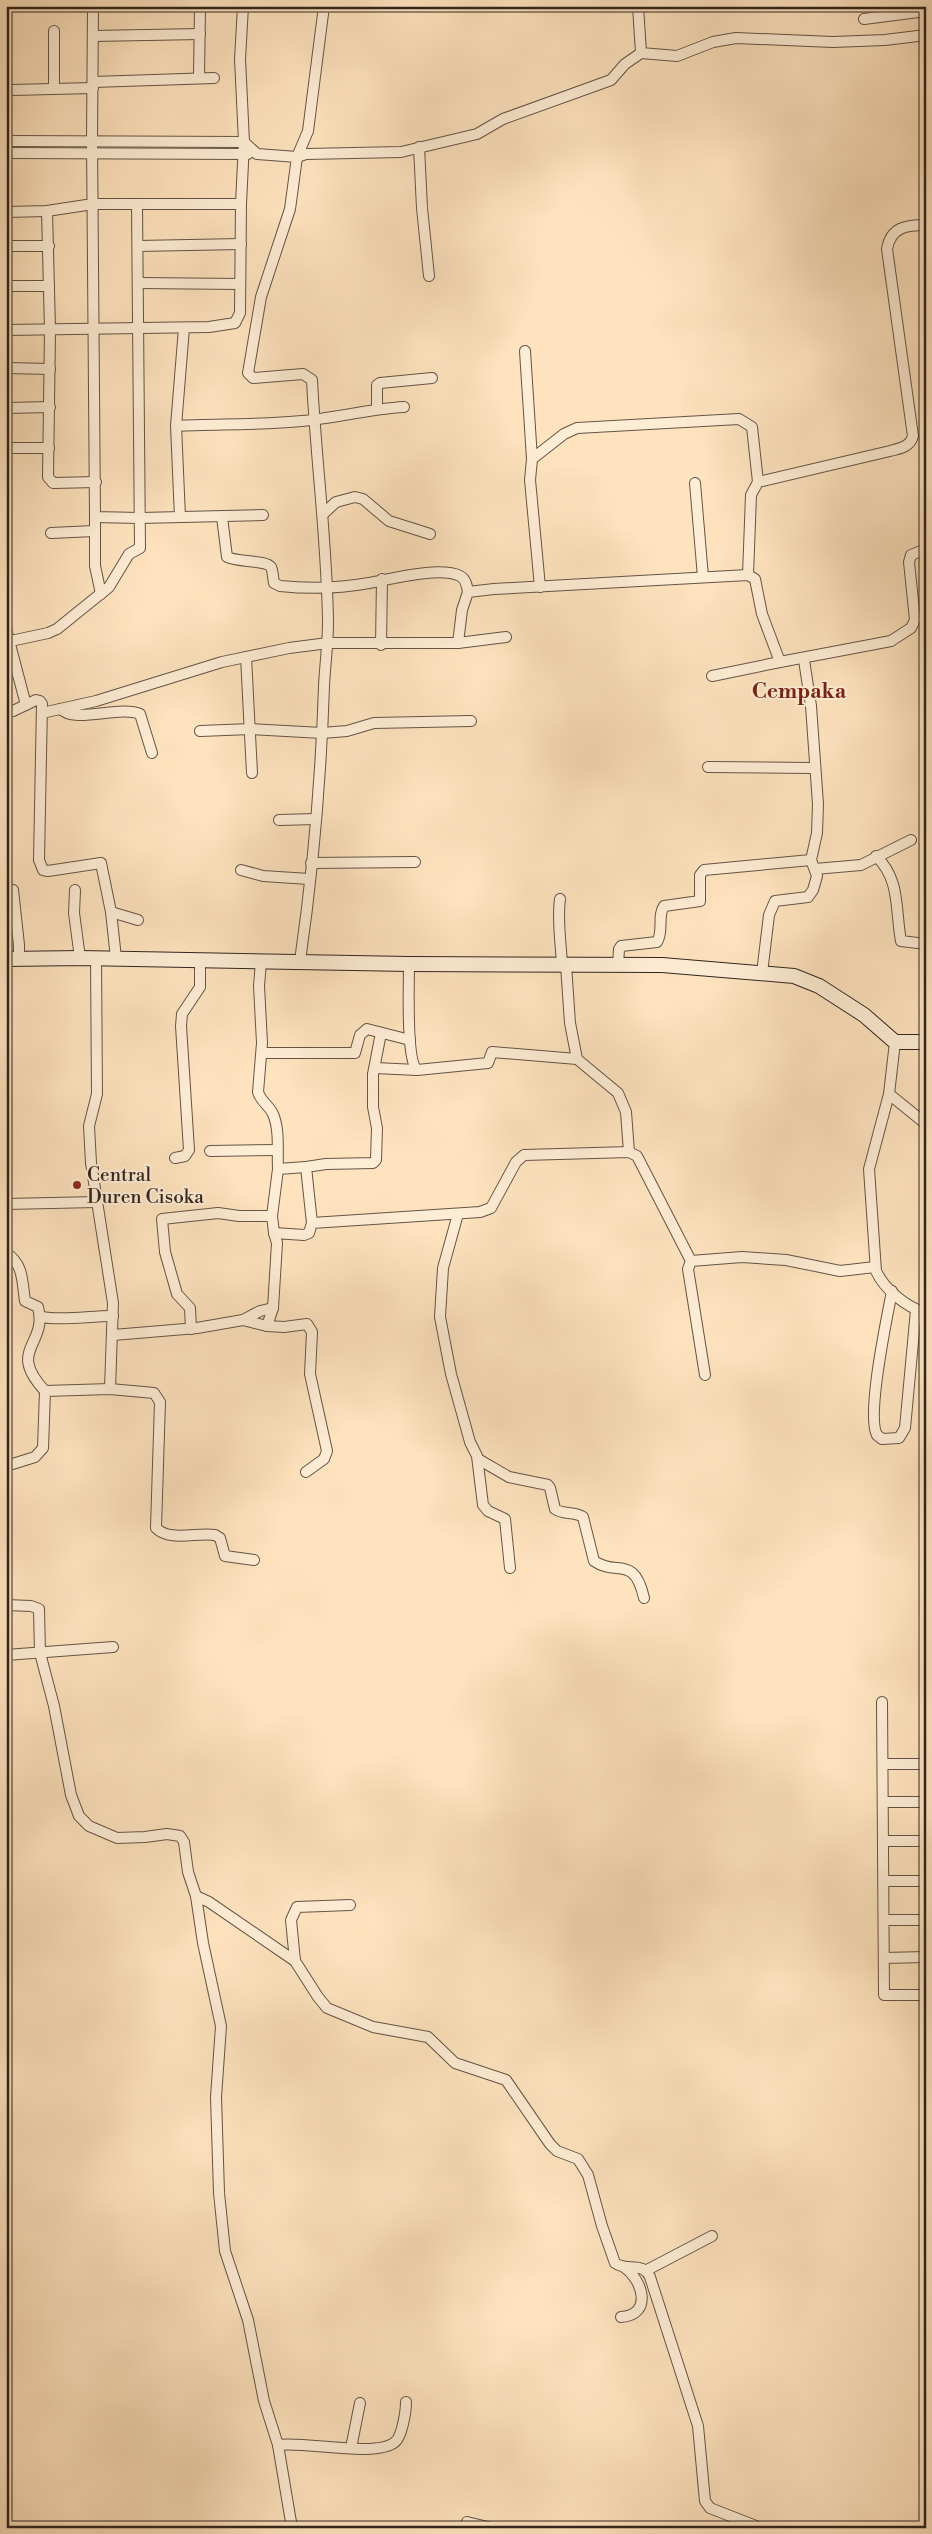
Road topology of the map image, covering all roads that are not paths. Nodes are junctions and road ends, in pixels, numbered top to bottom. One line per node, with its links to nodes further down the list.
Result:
1 (93, 6): 11 (street)
2 (200, 6): 9 (street)
3 (243, 6): 20 (street)
4 (324, 6): 26 (street)
5 (638, 6): 12 (street)
6 (926, 11): 7 (street)
7 (864, 19)
8 (54, 31): 16 (street)
9 (200, 34): 11 (street); 13 (street)
10 (926, 35): 12 (street)
11 (94, 36): 15 (street)
12 (641, 53): 21 (street)
13 (199, 78): 14 (street); 15 (street)
14 (214, 78)
15 (93, 85): 16 (street); 18 (street)
16 (54, 88): 17 (street)
17 (12, 90)
18 (92, 140): 19 (street); 20 (street); 22 (street)
19 (6, 141)
20 (244, 142): 24 (street); 25 (street)
21 (419, 147): 26 (street); 37 (street)
22 (92, 152): 23 (street); 24 (street); 27 (street)
23 (6, 154)
24 (244, 154): 25 (street); 29 (street)
25 (257, 154): 26 (street)
26 (296, 157): 55 (street)
27 (93, 204): 28 (street); 30 (street); 46 (street)
28 (137, 204): 29 (street); 36 (street)
29 (241, 204): 33 (street)
30 (48, 211): 31 (street); 35 (street)
31 (6, 212)
32 (926, 225): 61 (street)
33 (241, 244): 36 (street); 39 (street)
34 (6, 246): 35 (street)
35 (49, 246): 41 (street)
36 (138, 246): 38 (street)
37 (429, 276)
38 (140, 283): 39 (street); 42 (street)
39 (240, 284): 43 (street)
40 (6, 286): 41 (street)
41 (49, 286): 45 (street)
42 (140, 328): 43 (street); 46 (street); 68 (street)
43 (184, 328): 56 (street)
44 (6, 330): 45 (street)
45 (50, 330): 46 (street); 49 (street)
46 (93, 330): 60 (street)
47 (525, 351): 59 (street)
48 (6, 368): 49 (street)
49 (50, 369): 52 (street)
50 (432, 378): 54 (street)
51 (404, 406): 54 (street)
52 (50, 407): 53 (street); 58 (street)
53 (6, 408)
54 (378, 408): 55 (street)
55 (314, 420): 56 (street); 63 (street)
56 (176, 426): 66 (street)
57 (6, 448): 58 (street)
58 (49, 448): 60 (street)
59 (532, 459): 61 (street); 77 (street)
60 (96, 482): 65 (street)
61 (758, 482): 73 (street)
62 (696, 483): 74 (street)
63 (323, 514): 71 (street); 76 (street)
64 (262, 515): 67 (street)
65 (95, 517): 68 (street); 69 (street)
66 (180, 517): 67 (street); 68 (street)
67 (222, 517): 76 (street)
68 (140, 518): 79 (street)
69 (94, 532): 70 (street); 79 (street)
70 (51, 533)
71 (430, 534)
72 (926, 549): 87 (street)
73 (748, 574): 74 (street); 88 (street)
74 (703, 577): 77 (street)
75 (382, 579): 76 (street); 78 (street); 85 (street)
76 (327, 586): 83 (street)
77 (540, 586): 78 (street)
78 (468, 592): 84 (street)
79 (100, 594): 82 (street)
80 (6, 629): 82 (street)
81 (506, 637): 84 (street)
82 (8, 641): 90 (street)
83 (328, 643): 85 (street); 86 (street); 97 (street)
84 (458, 643): 85 (street)
85 (381, 644)
86 (246, 657): 91 (street); 95 (street)
87 (804, 660): 88 (street); 100 (street)
88 (780, 662): 89 (street)
89 (712, 676)
90 (26, 705): 92 (street); 93 (street)
91 (61, 709): 93 (street); 98 (street)
92 (13, 711)
93 (42, 713): 114 (street)
94 (471, 721): 97 (street)
95 (251, 729): 96 (street); 97 (street); 101 (street)
96 (200, 731)
97 (322, 733): 102 (street)
98 (152, 753)
99 (708, 767): 100 (street)
100 (814, 768): 108 (street)
101 (252, 772)
102 (316, 819): 103 (street); 107 (street)
103 (279, 820)
104 (910, 840): 105 (street)
105 (876, 856): 108 (street); 116 (street)
106 (415, 862): 107 (street)
107 (311, 863): 110 (street)
108 (813, 864): 126 (street); 127 (street)
109 (241, 870): 110 (street)
110 (309, 879): 123 (street)
111 (12, 890): 120 (street)
112 (74, 890): 117 (street)
113 (560, 899): 125 (street)
114 (111, 912): 115 (street); 119 (street)
115 (138, 920)
116 (926, 944)
117 (80, 958): 118 (street); 120 (street)
118 (96, 958): 119 (street); 144 (street)
119 (116, 958): 121 (street)
120 (12, 959)
121 (200, 961): 122 (street); 141 (street)
122 (261, 962): 123 (street); 132 (street)
123 (300, 962): 124 (street)
124 (409, 964): 125 (street); 129 (street)
125 (564, 965): 126 (street); 133 (street)
126 (618, 965): 127 (street)
127 (762, 973): 130 (street)
128 (381, 1033): 129 (street); 132 (street); 134 (street)
129 (410, 1040): 135 (street)
130 (895, 1042): 131 (street); 136 (street)
131 (926, 1042)
132 (262, 1053): 138 (street)
133 (577, 1059): 135 (street); 140 (street)
134 (375, 1068): 135 (street); 142 (street)
135 (417, 1070)
136 (888, 1094): 137 (street); 152 (street)
137 (926, 1124)
138 (277, 1150): 139 (street); 143 (street)
139 (210, 1151)
140 (629, 1152): 146 (street); 151 (street)
141 (175, 1158)
142 (306, 1168): 143 (street); 148 (street)
143 (278, 1169): 147 (street)
144 (97, 1202): 145 (street); 156 (street)
145 (6, 1204)
146 (458, 1214): 148 (street); 165 (street)
147 (272, 1216): 149 (street); 160 (street)
148 (312, 1223): 149 (street)
149 (274, 1233): 154 (street)
150 (6, 1253): 157 (street)
151 (691, 1261): 152 (street); 162 (street)
152 (875, 1267): 153 (street)
153 (892, 1291): 155 (street); 155 (street)
154 (274, 1308): 158 (street); 159 (street)
155 (921, 1312)
156 (113, 1316): 157 (street); 161 (street)
157 (41, 1317): 164 (street)
158 (242, 1320): 159 (street); 160 (street)
159 (266, 1326): 167 (street)
160 (191, 1329): 161 (street)
161 (113, 1334): 163 (street)
162 (705, 1375)
163 (110, 1390): 164 (street); 168 (street)
164 (45, 1391): 166 (street)
165 (478, 1459): 169 (street); 170 (street)
166 (6, 1466)
167 (306, 1472)
168 (254, 1560)
169 (510, 1568)
170 (644, 1598)
171 (6, 1605): 173 (street)
172 (113, 1648): 173 (street)
173 (40, 1653): 174 (street); 184 (street)
174 (6, 1655)
175 (882, 1702): 176 (street)
176 (883, 1764): 177 (street); 178 (street)
177 (926, 1764)
178 (883, 1802): 179 (street); 180 (street)
179 (926, 1802)
180 (883, 1841): 181 (street); 182 (street)
181 (926, 1841)
182 (884, 1881): 183 (street); 186 (street)
183 (926, 1881)
184 (196, 1896): 190 (street); 198 (street)
185 (350, 1905): 190 (street)
186 (884, 1920): 187 (street); 188 (street)
187 (926, 1920)
188 (884, 1958): 189 (street); 191 (street)
189 (926, 1958)
190 (295, 1961): 193 (street)
191 (926, 1995)
192 (712, 2236): 194 (street)
193 (624, 2266): 194 (street); 195 (street)
194 (647, 2270): 203 (street)
195 (621, 2317)
196 (406, 2402): 199 (street)
197 (360, 2403): 199 (street)
198 (278, 2445): 199 (street); 200 (street)
199 (350, 2448)
200 (292, 2528)
201 (465, 2528): 202 (street)
202 (492, 2528)
203 (761, 2528)

